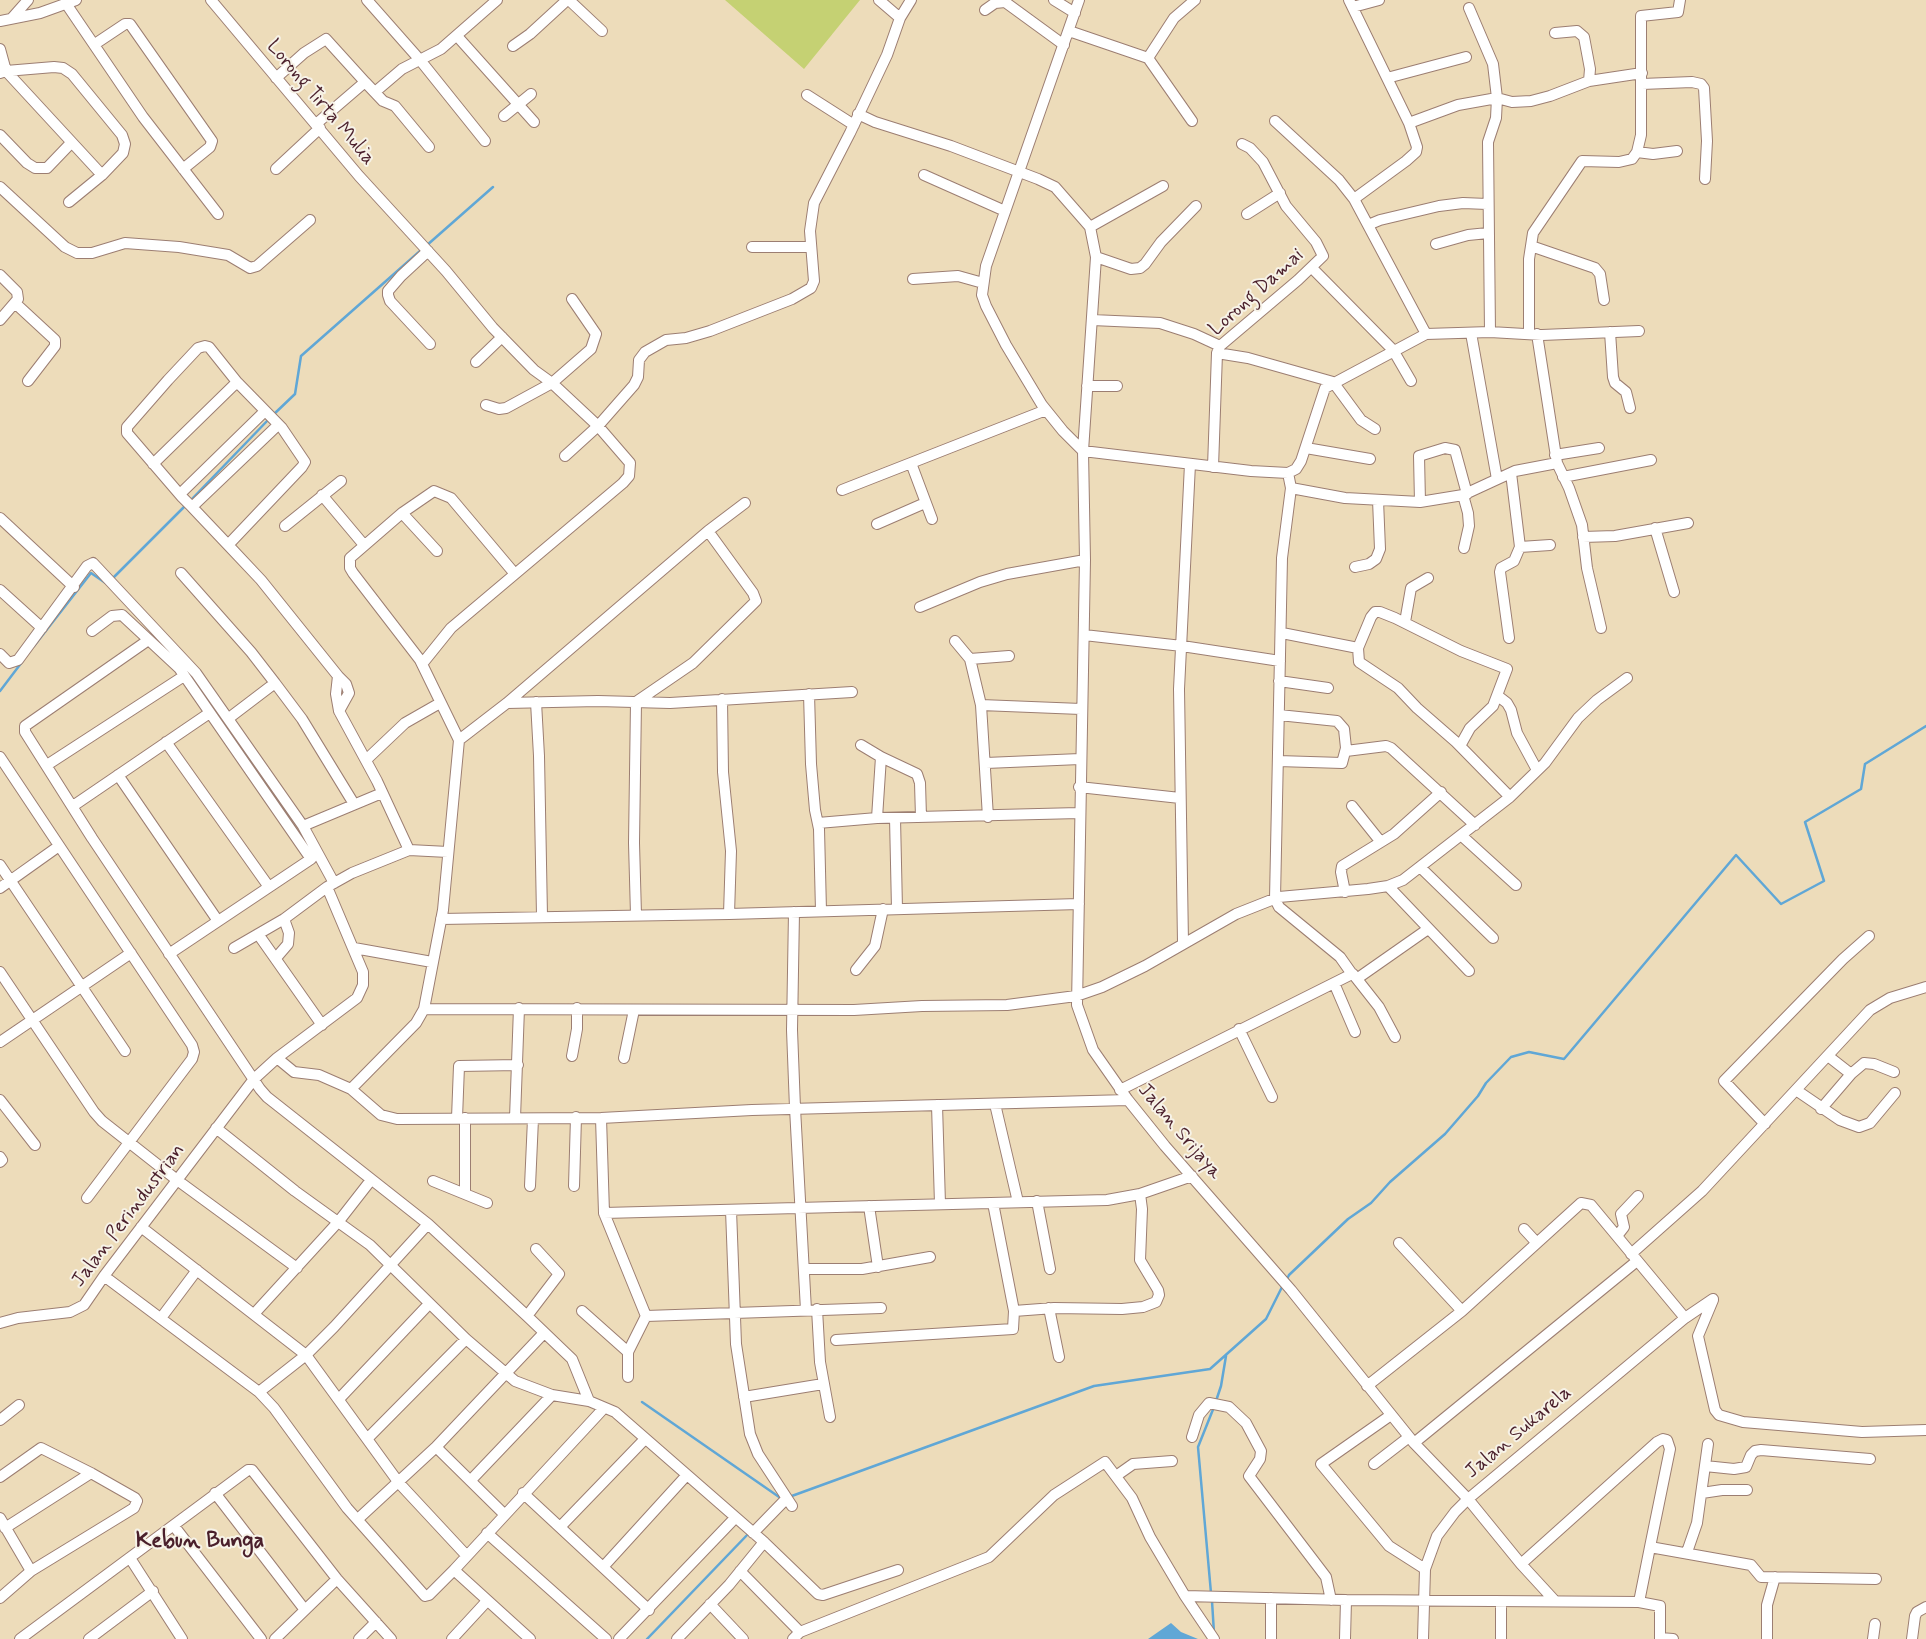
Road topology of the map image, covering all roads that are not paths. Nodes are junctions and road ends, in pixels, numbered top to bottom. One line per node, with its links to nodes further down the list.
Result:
1 (28, 0): 19 (street)
2 (76, 0): 15 (street)
3 (211, 0): 34 (street, Lorong Tirta Mulia)
4 (367, 0): 32 (street)
5 (498, 0): 25 (street)
6 (568, 0): 22 (street); 28 (street)
7 (879, 0): 20 (street)
8 (911, 0): 20 (street)
9 (1054, 0): 18 (street)
10 (1079, 0): 18 (street)
11 (1195, 0): 31 (street)
12 (1379, 0): 14 (street)
13 (1680, 0): 36 (street)
14 (1351, 4): 35 (street)
15 (67, 5): 19 (street); 26 (street)
16 (1469, 8): 42 (street)
17 (985, 10): 27 (street)
18 (1075, 13): 23 (street)
19 (12, 18): 21 (street)
20 (900, 18): 44 (street)
21 (0, 21)
22 (602, 31)
23 (1069, 31): 27 (street); 31 (street)
24 (1555, 33): 37 (street)
25 (457, 36): 32 (street); 43 (street)
26 (95, 44): 59 (street); 59 (street)
27 (1064, 45): 61 (street)
28 (513, 46)
29 (0, 49): 33 (street)
30 (1466, 57): 35 (street)
31 (1148, 58): 46 (street)
32 (420, 60): 39 (street); 53 (street)
33 (3, 72): 54 (street); 62 (street)
34 (276, 78): 38 (street); 51 (street, Lorong Tirta Mulia)
35 (1387, 78): 49 (street)
36 (1642, 79): 37 (street); 58 (street); 64 (street)
37 (1589, 81): 42 (street)
38 (365, 82): 39 (street); 51 (street)
39 (375, 92): 56 (street)
40 (532, 94): 43 (street)
41 (807, 95): 50 (street)
42 (1497, 98): 49 (street); 70 (street)
43 (518, 104): 45 (street); 48 (street)
44 (858, 114): 50 (street); 61 (street)
45 (504, 116)
46 (1192, 121)
47 (1275, 121): 68 (street)
48 (534, 122)
49 (1409, 123): 68 (street)
50 (854, 125): 83 (street)
51 (318, 126): 60 (street); 82 (street, Lorong Tirta Mulia)
52 (0, 135): 54 (street)
53 (485, 141)
54 (71, 143): 62 (street)
55 (1242, 144): 67 (street, Lorong Damai)
56 (429, 147)
57 (1677, 151): 58 (street)
58 (1637, 152): 81 (street)
59 (183, 169): 73 (street)
60 (276, 169)
61 (1019, 173): 72 (street); 77 (street)
62 (102, 175): 69 (street)
63 (924, 175): 72 (street)
64 (1705, 179)
65 (1162, 186): 77 (street)
66 (0, 187): 75 (street)
67 (1280, 193): 74 (street); 85 (street, Lorong Damai)
68 (1354, 199): 76 (street)
69 (69, 202)
70 (1488, 204): 76 (street); 78 (street)
71 (1196, 206): 84 (street)
72 (1005, 211): 88 (street)
73 (218, 214)
74 (1247, 214)
75 (310, 220)
76 (1368, 225): 98 (street)
77 (1090, 227): 84 (street, Jalan Srijaya)
78 (1488, 234): 79 (street); 95 (street)
79 (1436, 244)
80 (752, 246): 83 (street)
81 (1531, 246): 90 (street); 99 (street)
82 (425, 247): 100 (street, Lorong Tirta Mulia); 101 (street)
83 (810, 247): 117 (street)
84 (1096, 256): 93 (street, Jalan Srijaya)
85 (1312, 268): 102 (street, Lorong Damai); 103 (street)
86 (0, 275): 91 (street)
87 (912, 279): 88 (street)
88 (983, 283): 114 (street)
89 (572, 299): 109 (street)
90 (1604, 300)
91 (15, 303): 92 (street); 105 (street)
92 (0, 320)
93 (1092, 320): 102 (street); 110 (street, Jalan Srijaya)
94 (1639, 331): 96 (street)
95 (1490, 332): 97 (street); 99 (street)
96 (1610, 332): 99 (street); 113 (street)
97 (1471, 333): 98 (street); 133 (street)
98 (1426, 334): 103 (street)
99 (1533, 334): 124 (street)
100 (502, 337): 104 (street); 109 (street, Lorong Tirta Mulia)
101 (430, 344)
102 (1219, 350): 108 (street); 129 (street, Lorong Damai)
103 (1393, 350): 106 (street); 108 (street)
104 (476, 362)
105 (28, 381)
106 (1411, 381)
107 (238, 382): 115 (street); 126 (street); 126 (street)
108 (1333, 382): 118 (street); 119 (street)
109 (552, 383): 112 (street); 117 (street, Lorong Tirta Mulia)
110 (1087, 386): 111 (street); 121 (street, Jalan Srijaya)
111 (1117, 386)
112 (486, 405)
113 (1630, 408)
114 (1046, 410): 121 (street); 127 (street)
115 (266, 412): 116 (street); 138 (street)
116 (276, 423): 144 (street); 154 (street)
117 (598, 426): 122 (street); 163 (street, Lorong Tirta Mulia)
118 (1375, 429)
119 (1306, 448): 123 (street); 130 (street)
120 (1599, 448): 124 (street)
121 (1083, 451): 128 (street); 160 (street, Jalan Srijaya)
122 (565, 456)
123 (1370, 459)
124 (1556, 459): 131 (street); 132 (street)
125 (1651, 460): 132 (street)
126 (153, 464): 138 (street)
127 (911, 464): 136 (street); 143 (street)
128 (1190, 464): 129 (street); 178 (street)
129 (1213, 467): 130 (street)
130 (1288, 473): 135 (street)
131 (1511, 473): 133 (street); 157 (street)
132 (1563, 477): 153 (street)
133 (1497, 479): 137 (street)
134 (341, 481): 139 (street)
135 (1290, 488): 140 (street); 173 (street)
136 (842, 490)
137 (1465, 494): 141 (street); 141 (street); 158 (street)
138 (181, 495): 144 (street)
139 (322, 495): 150 (street); 155 (street)
140 (1378, 500): 141 (street); 161 (street)
141 (1420, 502)
142 (745, 503): 152 (street)
143 (925, 503): 147 (street); 148 (street)
144 (192, 506): 154 (street)
145 (402, 513): 155 (street); 159 (street); 163 (street)
146 (0, 518): 165 (street)
147 (932, 518)
148 (877, 524)
149 (1688, 524): 151 (street)
150 (285, 526)
151 (1656, 528): 153 (street); 167 (street)
152 (708, 532): 195 (street); 197 (street)
153 (1583, 537): 171 (street)
154 (228, 545): 211 (street)
155 (364, 545): 184 (street)
156 (1550, 545): 157 (street)
157 (1520, 547): 175 (street)
158 (1464, 548)
159 (437, 550)
160 (1085, 560): 168 (street); 174 (street, Jalan Srijaya)
161 (1355, 567)
162 (181, 573): 188 (street)
163 (515, 574): 184 (street, Lorong Tirta Mulia)
164 (1428, 578): 169 (street)
165 (74, 587): 170 (street); 202 (street)
166 (0, 590): 170 (street)
167 (1674, 592)
168 (920, 607)
169 (1405, 622): 179 (street); 192 (street)
170 (42, 628): 180 (street)
171 (1601, 628)
172 (92, 631): 176 (street)
173 (1282, 633): 179 (street); 183 (street)
174 (1084, 635): 178 (street); 199 (street, Jalan Srijaya)
175 (1509, 638)
176 (147, 641): 185 (street); 214 (street)
177 (955, 641): 182 (street)
178 (1182, 646): 183 (street); 221 (street)
179 (1358, 648): 206 (street)
180 (0, 654)
181 (1008, 656): 182 (street)
182 (970, 659): 198 (street)
183 (1280, 661): 187 (street)
184 (422, 664): 196 (street)
185 (184, 676): 200 (street); 214 (street)
186 (1627, 678): 215 (street)
187 (1279, 681): 189 (street); 201 (street)
188 (275, 683): 202 (street); 222 (street)
189 (1328, 688)
190 (852, 692): 191 (street)
191 (809, 694): 193 (street); 230 (street)
192 (1498, 696): 206 (street); 215 (street)
193 (722, 699): 195 (street); 254 (street)
194 (536, 702): 195 (street); 197 (street); 256 (street)
195 (636, 702): 255 (street)
196 (440, 703): 203 (street); 211 (street)
197 (507, 703): 203 (street)
198 (981, 706): 199 (street); 213 (street)
199 (1081, 709): 210 (street, Jalan Srijaya)
200 (208, 714): 204 (street); 238 (street)
201 (1279, 715): 207 (street); 212 (street)
202 (229, 718): 232 (street)
203 (460, 740): 237 (street)
204 (166, 742): 216 (street); 245 (street)
205 (861, 744): 209 (street)
206 (1460, 746): 220 (street)
207 (1346, 751): 212 (street); 218 (street)
208 (0, 757): 235 (street)
209 (881, 757): 226 (street); 228 (street)
210 (1080, 759): 213 (street); 217 (street, Jalan Srijaya)
211 (366, 760): 219 (street)
212 (1278, 761): 248 (street)
213 (986, 763): 227 (street)
214 (47, 765): 223 (street)
215 (1537, 770): 220 (street)
216 (118, 774): 223 (street); 259 (street)
217 (1080, 787): 221 (street); 225 (street, Jalan Srijaya)
218 (1441, 792): 231 (street); 234 (street)
219 (382, 793): 222 (street); 236 (street)
220 (1510, 797): 231 (street)
221 (1180, 798): 264 (street)
222 (354, 804): 232 (street)
223 (73, 806): 268 (street)
224 (1352, 806): 234 (street)
225 (1079, 813): 227 (street); 249 (street, Jalan Srijaya)
226 (921, 817): 227 (street); 229 (street)
227 (988, 817)
228 (877, 818): 229 (street); 230 (street)
229 (895, 818): 251 (street)
230 (818, 823): 252 (street)
231 (1475, 825): 233 (street)
232 (304, 826): 238 (street)
233 (1462, 836): 240 (street); 243 (street)
234 (1380, 841): 247 (street)
235 (59, 846): 241 (street); 267 (street)
236 (409, 850): 237 (street); 242 (street)
237 (448, 852): 258 (street)
238 (314, 855): 242 (street, Jalan Perindustrian); 245 (street)
239 (0, 865): 241 (street)
240 (1422, 868): 244 (street); 263 (street)
241 (10, 880): 246 (street); 276 (street)
242 (331, 885): 257 (street); 266 (street, Jalan Perindustrian)
243 (1516, 885)
244 (1388, 886): 247 (street); 260 (street)
245 (269, 887): 259 (street)
246 (0, 888)
247 (1345, 892): 248 (street)
248 (1275, 899): 264 (street); 274 (street)
249 (1079, 904): 251 (street); 278 (street, Jalan Srijaya)
250 (884, 909): 251 (street); 252 (street); 271 (street)
251 (897, 909)
252 (821, 911): 253 (street)
253 (794, 912): 254 (street); 283 (street)
254 (729, 914): 255 (street)
255 (636, 915): 256 (street)
256 (542, 916): 258 (street)
257 (284, 919): 261 (street); 269 (street)
258 (441, 919): 270 (street)
259 (218, 921): 268 (street)
260 (1428, 929): 272 (street); 274 (street)
261 (258, 934): 265 (street); 269 (street)
262 (1869, 936): 315 (street)
263 (1492, 938)
264 (1183, 943): 278 (street)
265 (234, 948)
266 (354, 948): 270 (street); 285 (street, Jalan Perindustrian)
267 (131, 953): 276 (street); 317 (street)
268 (169, 954): 298 (street)
269 (276, 958): 285 (street)
270 (432, 962): 281 (street)
271 (856, 970)
272 (1469, 971)
273 (0, 972): 284 (street)
274 (1355, 976): 275 (street); 288 (street)
275 (1334, 983): 286 (street); 287 (street)
276 (82, 986): 284 (street); 290 (street)
277 (1926, 988): 292 (street)
278 (1076, 996): 283 (street); 300 (street, Jalan Srijaya)
279 (519, 1008): 280 (street); 281 (street); 295 (street)
280 (577, 1008): 282 (street); 291 (street)
281 (424, 1009): 299 (street)
282 (634, 1010): 283 (street); 294 (street)
283 (793, 1012): 308 (street)
284 (31, 1020): 289 (street); 317 (street)
285 (322, 1026): 293 (street, Jalan Perindustrian)
286 (1239, 1029): 300 (street); 303 (street)
287 (1355, 1032)
288 (1395, 1038)
289 (0, 1042)
290 (125, 1051)
291 (572, 1056)
292 (1828, 1056): 297 (street); 301 (street)
293 (277, 1058): 298 (street, Jalan Perindustrian); 299 (street)
294 (624, 1058)
295 (518, 1065): 311 (street); 312 (street)
296 (1894, 1072): 297 (street)
297 (1851, 1074): 309 (street)
298 (254, 1079): 316 (street, Jalan Perindustrian); 323 (street)
299 (351, 1089): 311 (street)
300 (1120, 1090): 305 (street, Jalan Srijaya)
301 (1796, 1090): 309 (street); 315 (street)
302 (1895, 1093): 309 (street)
303 (1272, 1097)
304 (0, 1100): 318 (street)
305 (1128, 1100): 306 (street); 321 (street, Jalan Srijaya)
306 (995, 1104): 307 (street); 332 (street)
307 (937, 1105): 308 (street); 335 (street)
308 (795, 1108): 313 (street); 337 (street)
309 (1821, 1109)
310 (576, 1117): 313 (street); 314 (street); 326 (street)
311 (461, 1118): 312 (street); 327 (street)
312 (515, 1118): 314 (street)
313 (601, 1118): 339 (street)
314 (533, 1119): 325 (street)
315 (1765, 1124): 349 (street)
316 (216, 1128): 322 (street, Jalan Perindustrian); 340 (street)
317 (130, 1143): 322 (street); 330 (street)
318 (35, 1145)
319 (0, 1157): 320 (street)
320 (0, 1162)
321 (1192, 1176): 328 (street); 381 (street, Jalan Srijaya)
322 (178, 1180): 342 (street, Jalan Perindustrian); 352 (street)
323 (372, 1180): 340 (street); 341 (street)
324 (433, 1181): 327 (street)
325 (530, 1186)
326 (574, 1186)
327 (465, 1194): 333 (street)
328 (1140, 1194): 331 (street); 359 (street)
329 (1638, 1196): 344 (street)
330 (87, 1198)
331 (1037, 1201): 332 (street); 354 (street)
332 (1018, 1202): 334 (street)
333 (487, 1203)
334 (993, 1203): 335 (street); 362 (street)
335 (940, 1204): 336 (street)
336 (869, 1206): 337 (street); 351 (street)
337 (801, 1208): 338 (street); 353 (street)
338 (731, 1210): 339 (street); 365 (street)
339 (604, 1213): 368 (street)
340 (339, 1222): 350 (street); 352 (street)
341 (428, 1224): 350 (street); 367 (street)
342 (142, 1227): 355 (street); 356 (street, Jalan Perindustrian)
343 (1524, 1229): 345 (street)
344 (1617, 1236): 345 (street); 349 (street)
345 (1536, 1242): 364 (street)
346 (1399, 1243): 364 (street)
347 (536, 1249): 367 (street)
348 (930, 1256): 351 (street)
349 (1634, 1258): 370 (street); 396 (street)
350 (390, 1264): 357 (street); 376 (street)
351 (878, 1267): 353 (street)
352 (297, 1268): 366 (street)
353 (805, 1269): 361 (street)
354 (1050, 1269)
355 (197, 1270): 366 (street); 369 (street)
356 (104, 1276): 369 (street); 371 (street, Jalan Perindustrian)
357 (429, 1304): 373 (street); 385 (street)
358 (882, 1308): 360 (street)
359 (1049, 1308): 362 (street); 377 (street)
360 (817, 1309): 361 (street); 380 (street)
361 (806, 1310): 365 (street)
362 (1014, 1310): 374 (street)
363 (582, 1311): 375 (street)
364 (1462, 1311): 381 (street)
365 (735, 1313): 368 (street); 384 (street)
366 (254, 1314): 376 (street)
367 (527, 1316): 372 (street)
368 (646, 1316): 375 (street)
369 (161, 1318): 382 (street)
370 (1684, 1318): 392 (street, Jalan Sukarela); 413 (street, Jalan Sukarela)
371 (0, 1324)
372 (543, 1334): 378 (street); 386 (street)
373 (466, 1339): 378 (street); 394 (street)
374 (836, 1340)
375 (628, 1352): 379 (street)
376 (306, 1355): 382 (street); 385 (street)
377 (1059, 1357)
378 (506, 1374): 383 (street); 398 (street)
379 (628, 1377)
380 (823, 1384): 384 (street); 390 (street)
381 (1367, 1386): 389 (street)
382 (259, 1392): 417 (street)
383 (552, 1395): 386 (street); 407 (street)
384 (744, 1397): 421 (street)
385 (339, 1399): 394 (street)
386 (589, 1401): 388 (street)
387 (19, 1405): 391 (street)
388 (604, 1408): 395 (street); 412 (street)
389 (1391, 1415): 396 (street); 430 (street)
390 (830, 1417)
391 (0, 1420)
392 (1926, 1430)
393 (1192, 1437): 442 (street)
394 (368, 1439): 408 (street)
395 (645, 1439): 404 (street); 419 (street)
396 (1412, 1440): 401 (street); 413 (street)
397 (1708, 1444): 402 (street)
398 (436, 1447): 407 (street); 408 (street)
399 (1870, 1459): 402 (street)
400 (1172, 1461): 405 (street)
401 (1374, 1464)
402 (1705, 1466): 411 (street)
403 (91, 1473): 406 (street); 420 (street); 433 (street)
404 (686, 1476): 416 (street); 429 (street)
405 (1116, 1476): 439 (street); 455 (street)
406 (0, 1477)
407 (471, 1480): 414 (street)
408 (399, 1483): 417 (street); 426 (street)
409 (1747, 1490): 411 (street)
410 (215, 1493): 418 (street); 436 (street); 451 (street)
411 (1702, 1493): 425 (street)
412 (524, 1494): 414 (street); 419 (street)
413 (1468, 1499): 428 (street); 430 (street, Jalan Sukarela)
414 (504, 1514): 422 (street)
415 (0, 1518): 420 (street)
416 (735, 1518): 421 (street); 452 (street)
417 (358, 1520): 431 (street)
418 (174, 1526): 427 (street); 461 (street)
419 (560, 1526): 429 (street)
420 (5, 1528): 433 (street)
421 (751, 1532): 423 (street)
422 (486, 1534): 426 (street); 466 (street)
423 (764, 1542): 432 (street); 434 (street)
424 (1650, 1547): 425 (street); 428 (street); 448 (street)
425 (1687, 1552): 435 (street)
426 (466, 1555): 431 (street)
427 (130, 1558): 438 (street); 458 (street)
428 (1520, 1564): 446 (street)
429 (604, 1566): 452 (street)
430 (1425, 1569): 444 (street, Jalan Sukarela)
431 (454, 1570): 445 (street)
432 (898, 1570)
433 (31, 1572): 440 (street)
434 (740, 1572): 449 (street); 455 (street)
435 (1775, 1577): 437 (street); 476 (street)
436 (337, 1579): 451 (street); 453 (street)
437 (1876, 1580)
438 (153, 1591): 459 (street); 460 (street)
439 (1185, 1596): 441 (street); 456 (street)
440 (0, 1598)
441 (1271, 1598): 442 (street); 470 (street)
442 (1331, 1600): 443 (street)
443 (1346, 1600): 444 (street); 471 (street)
444 (1423, 1600): 447 (street); 472 (street, Jalan Sukarela)
445 (487, 1601): 457 (street); 465 (street)
446 (1555, 1601): 447 (street); 448 (street)
447 (1501, 1602): 473 (street)
448 (1639, 1602): 474 (street)
449 (710, 1604): 468 (street); 469 (street)
450 (1926, 1607): 478 (street)
451 (305, 1610): 462 (street)
452 (649, 1610): 467 (street)
453 (376, 1622): 463 (street); 464 (street)
454 (1876, 1624): 477 (street)
455 (797, 1636)
456 (1212, 1636)
457 (527, 1638)
458 (20, 1639)
459 (89, 1639)
460 (181, 1639)
461 (261, 1639)
462 (275, 1639)
463 (359, 1639)
464 (391, 1639)
465 (452, 1639)
466 (606, 1639)
467 (618, 1639)
468 (677, 1639)
469 (743, 1639)
470 (1271, 1639)
471 (1345, 1639)
472 (1423, 1639)
473 (1500, 1639)
474 (1660, 1639): 475 (street)
475 (1673, 1639)
476 (1767, 1639)
477 (1873, 1639)
478 (1912, 1639)

